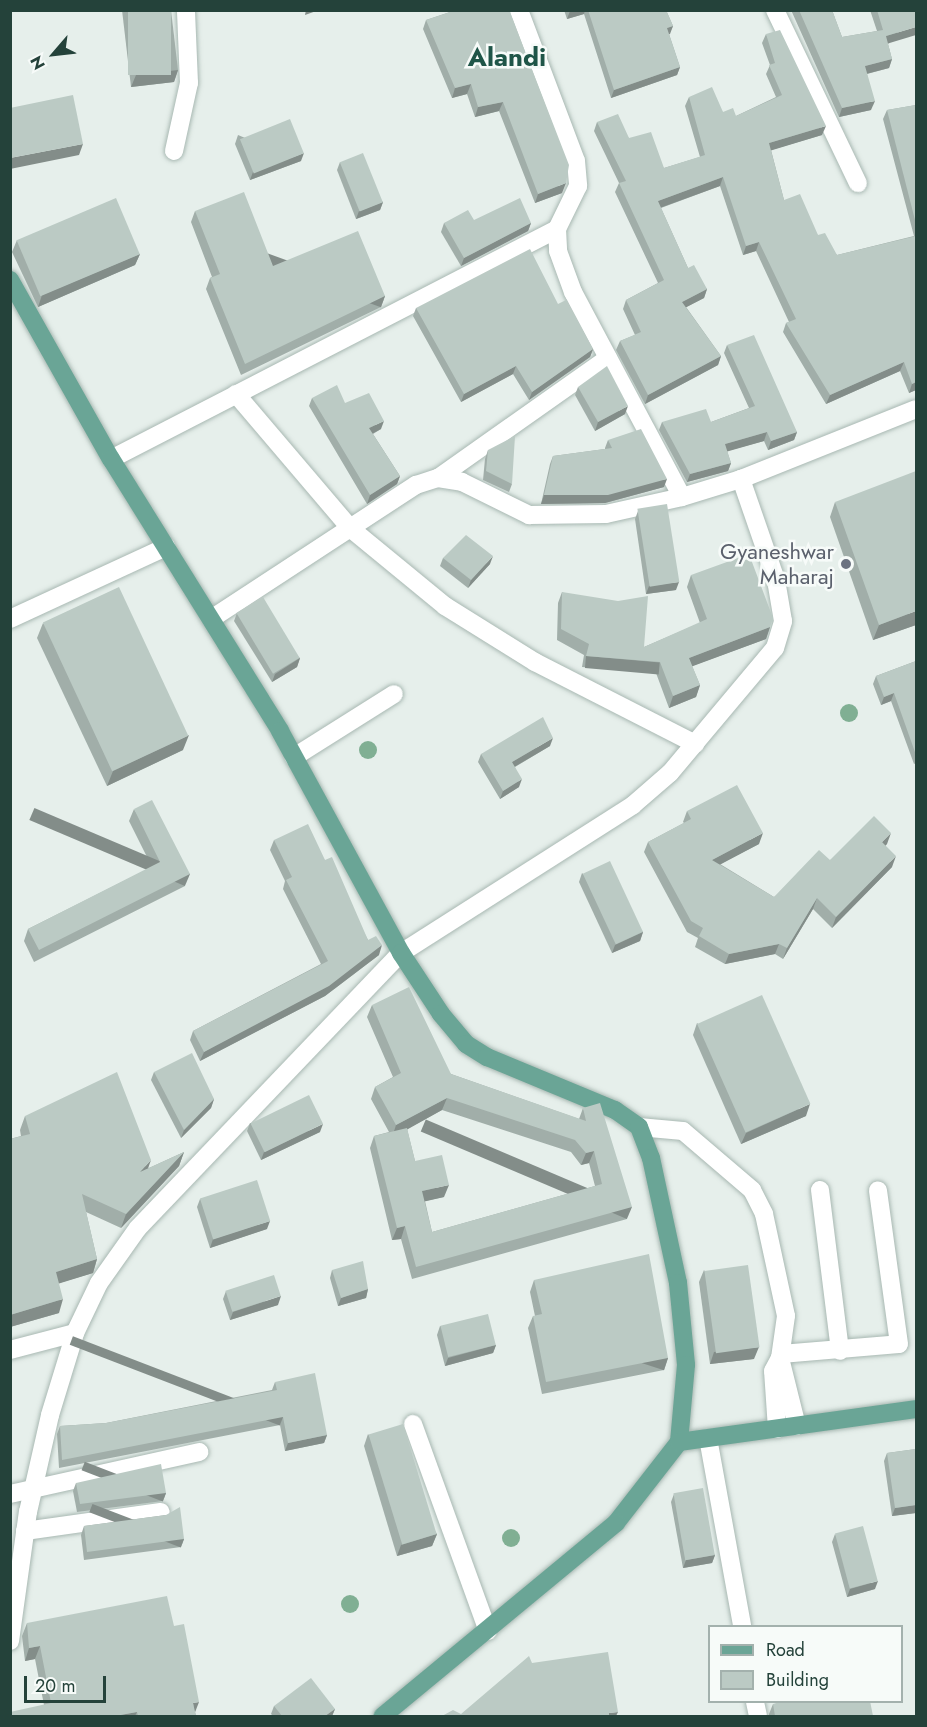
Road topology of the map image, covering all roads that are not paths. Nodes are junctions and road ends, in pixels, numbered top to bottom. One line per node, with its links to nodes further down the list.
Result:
1 (186, 10): 4 (street)
2 (519, 10): 6 (street)
3 (775, 10): 5 (street)
4 (174, 151)
5 (858, 183)
6 (557, 228): 8 (street); 9 (street)
7 (10, 280): 11 (main road)
8 (608, 358): 12 (street); 14 (street)
9 (237, 394): 11 (street); 15 (street)
10 (916, 409): 13 (street)
11 (111, 459): 16 (main road)
12 (438, 478): 14 (street); 15 (street)
13 (741, 479): 14 (street); 20 (street)
14 (682, 497)
15 (350, 528): 18 (street); 20 (street)
16 (166, 547): 17 (street); 18 (main road)
17 (10, 619)
18 (211, 619): 21 (main road)
19 (394, 694): 21 (street)
20 (695, 744): 22 (street)
21 (294, 757): 22 (main road)
22 (401, 952): 23 (main road); 26 (street)
23 (639, 1126): 29 (street); 35 (main road)
24 (820, 1190): 28 (street)
25 (878, 1190): 28 (street)
26 (75, 1333): 27 (street); 37 (street)
27 (10, 1350)
28 (840, 1351): 29 (street)
29 (780, 1356): 32 (street); 33 (street)
30 (916, 1409): 32 (main road)
31 (413, 1424): 42 (street)
32 (797, 1426): 33 (main road)
33 (777, 1428): 34 (main road)
34 (708, 1438): 35 (main road); 41 (street)
35 (679, 1442): 42 (main road)
36 (199, 1452): 37 (street)
37 (33, 1489): 38 (street); 40 (street)
38 (10, 1494)
39 (161, 1512): 40 (street)
40 (25, 1532): 43 (street)
41 (742, 1625)
42 (488, 1631): 44 (main road)
43 (10, 1641)
44 (383, 1716)

